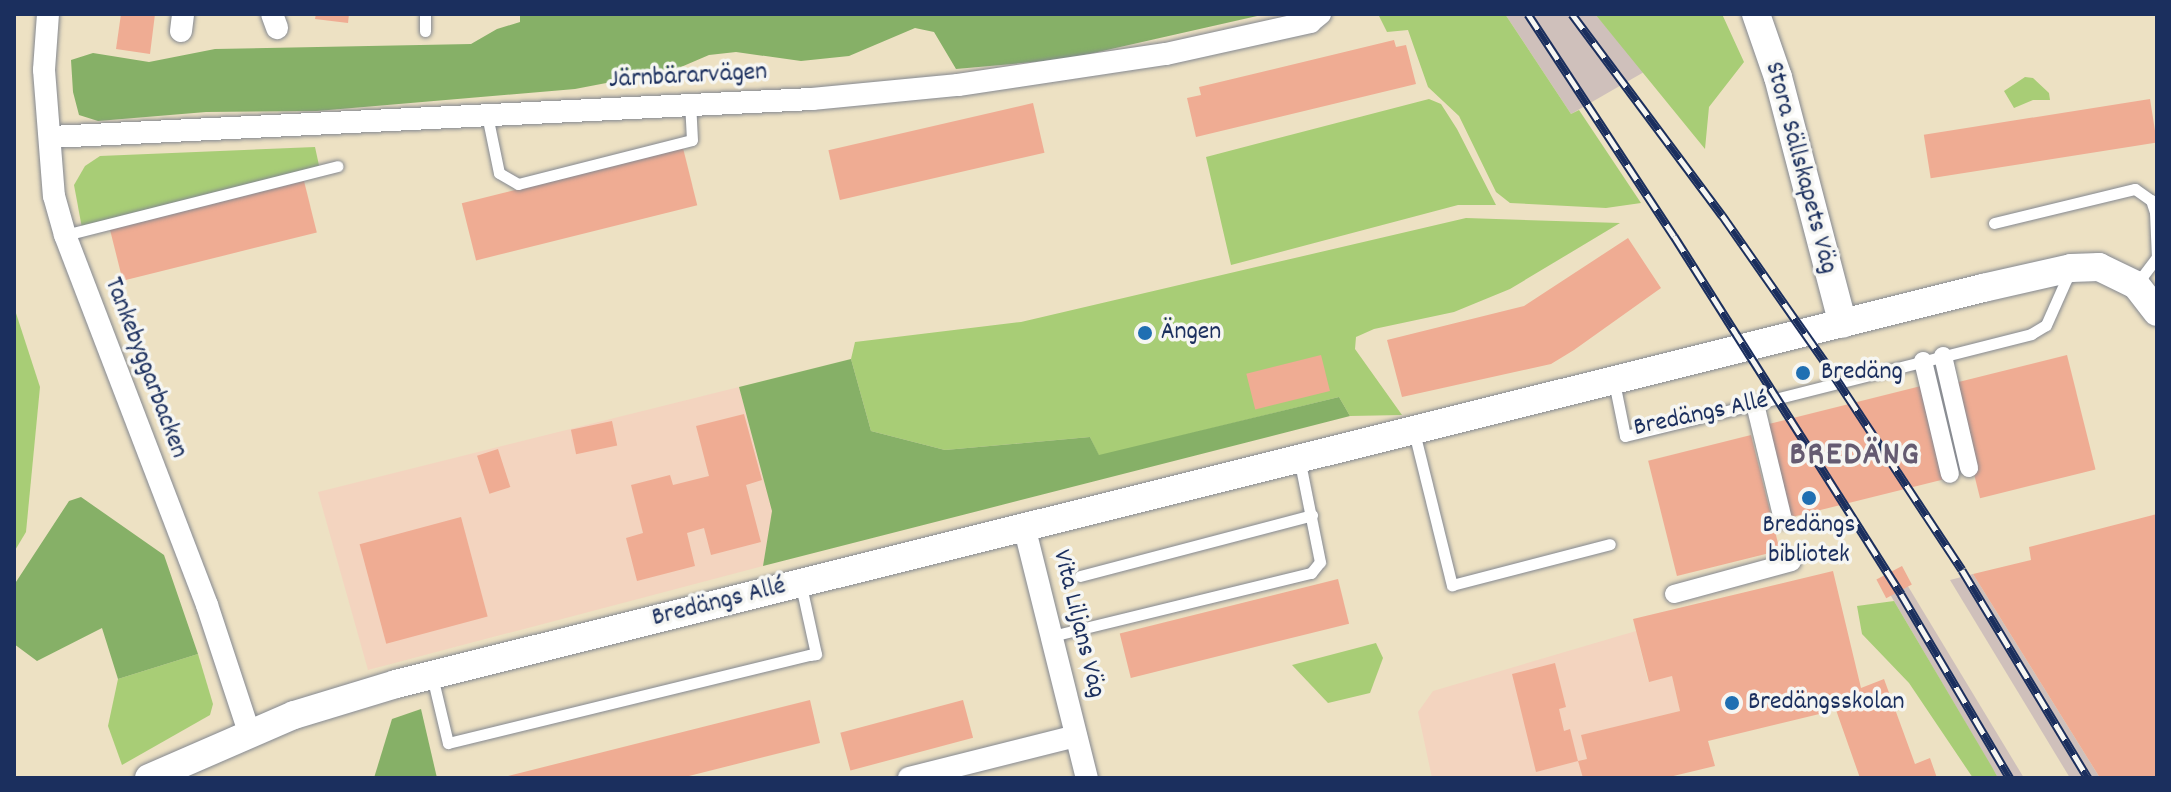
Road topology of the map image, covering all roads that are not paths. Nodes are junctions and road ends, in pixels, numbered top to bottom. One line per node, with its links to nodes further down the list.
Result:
1 (48, 14): 8 (street, Tankebyggarbacken)
2 (425, 14): 5 (lane)
3 (1320, 14): 6 (street, Järnbärarvägen)
4 (1756, 14): 17 (street, Stora Sällskapets Väg)
5 (425, 31)
6 (690, 105): 7 (street, Järnbärarvägen); 7 (lane)
7 (487, 115): 8 (street, Järnbärarvägen)
8 (51, 137): 12 (street, Tankebyggarbacken)
9 (337, 166): 12 (lane)
10 (2154, 199): 11 (lane); 13 (lane)
11 (1994, 223)
12 (65, 235): 36 (street, Tankebyggarbacken)
13 (2157, 257): 15 (lane)
14 (2071, 268): 15 (street, Bredängs Allé); 17 (street, Bredängs Allé); 18 (lane, Bredängs Allé)
15 (2136, 285): 16 (street)
16 (2157, 312)
17 (1843, 324): 20 (street, Bredängs Allé)
18 (1943, 356): 19 (lane, Bredängs Allé); 24 (street)
19 (1923, 361): 21 (lane, Bredängs Allé); 25 (street)
20 (1614, 382): 21 (lane, Bredängs Allé); 22 (street, Bredängs Allé)
21 (1755, 404): 27 (street)
22 (1413, 428): 23 (street, Bredängs Allé); 29 (lane)
23 (1298, 456): 26 (lane); 28 (street, Bredängs Allé)
24 (1969, 468)
25 (1950, 474)
26 (1312, 515): 31 (lane); 34 (lane)
27 (1783, 520)
28 (1024, 526): 32 (street, Bredängs Allé); 34 (street, Vita Liljans Väg)
29 (1610, 544)
30 (1792, 562): 33 (street)
31 (1080, 576)
32 (800, 582): 35 (street, Bredängs Allé); 35 (lane)
33 (1674, 594)
34 (1052, 636): 37 (street, Vita Liljans Väg)
35 (431, 675): 36 (street, Bredängs Allé)
36 (249, 732): 38 (street, Bredängs Allé)
37 (1076, 736): 39 (street, Vita Liljans Väg); 40 (street, Vita Liljans Väg)
38 (149, 778)
39 (909, 778)
40 (1087, 778)

